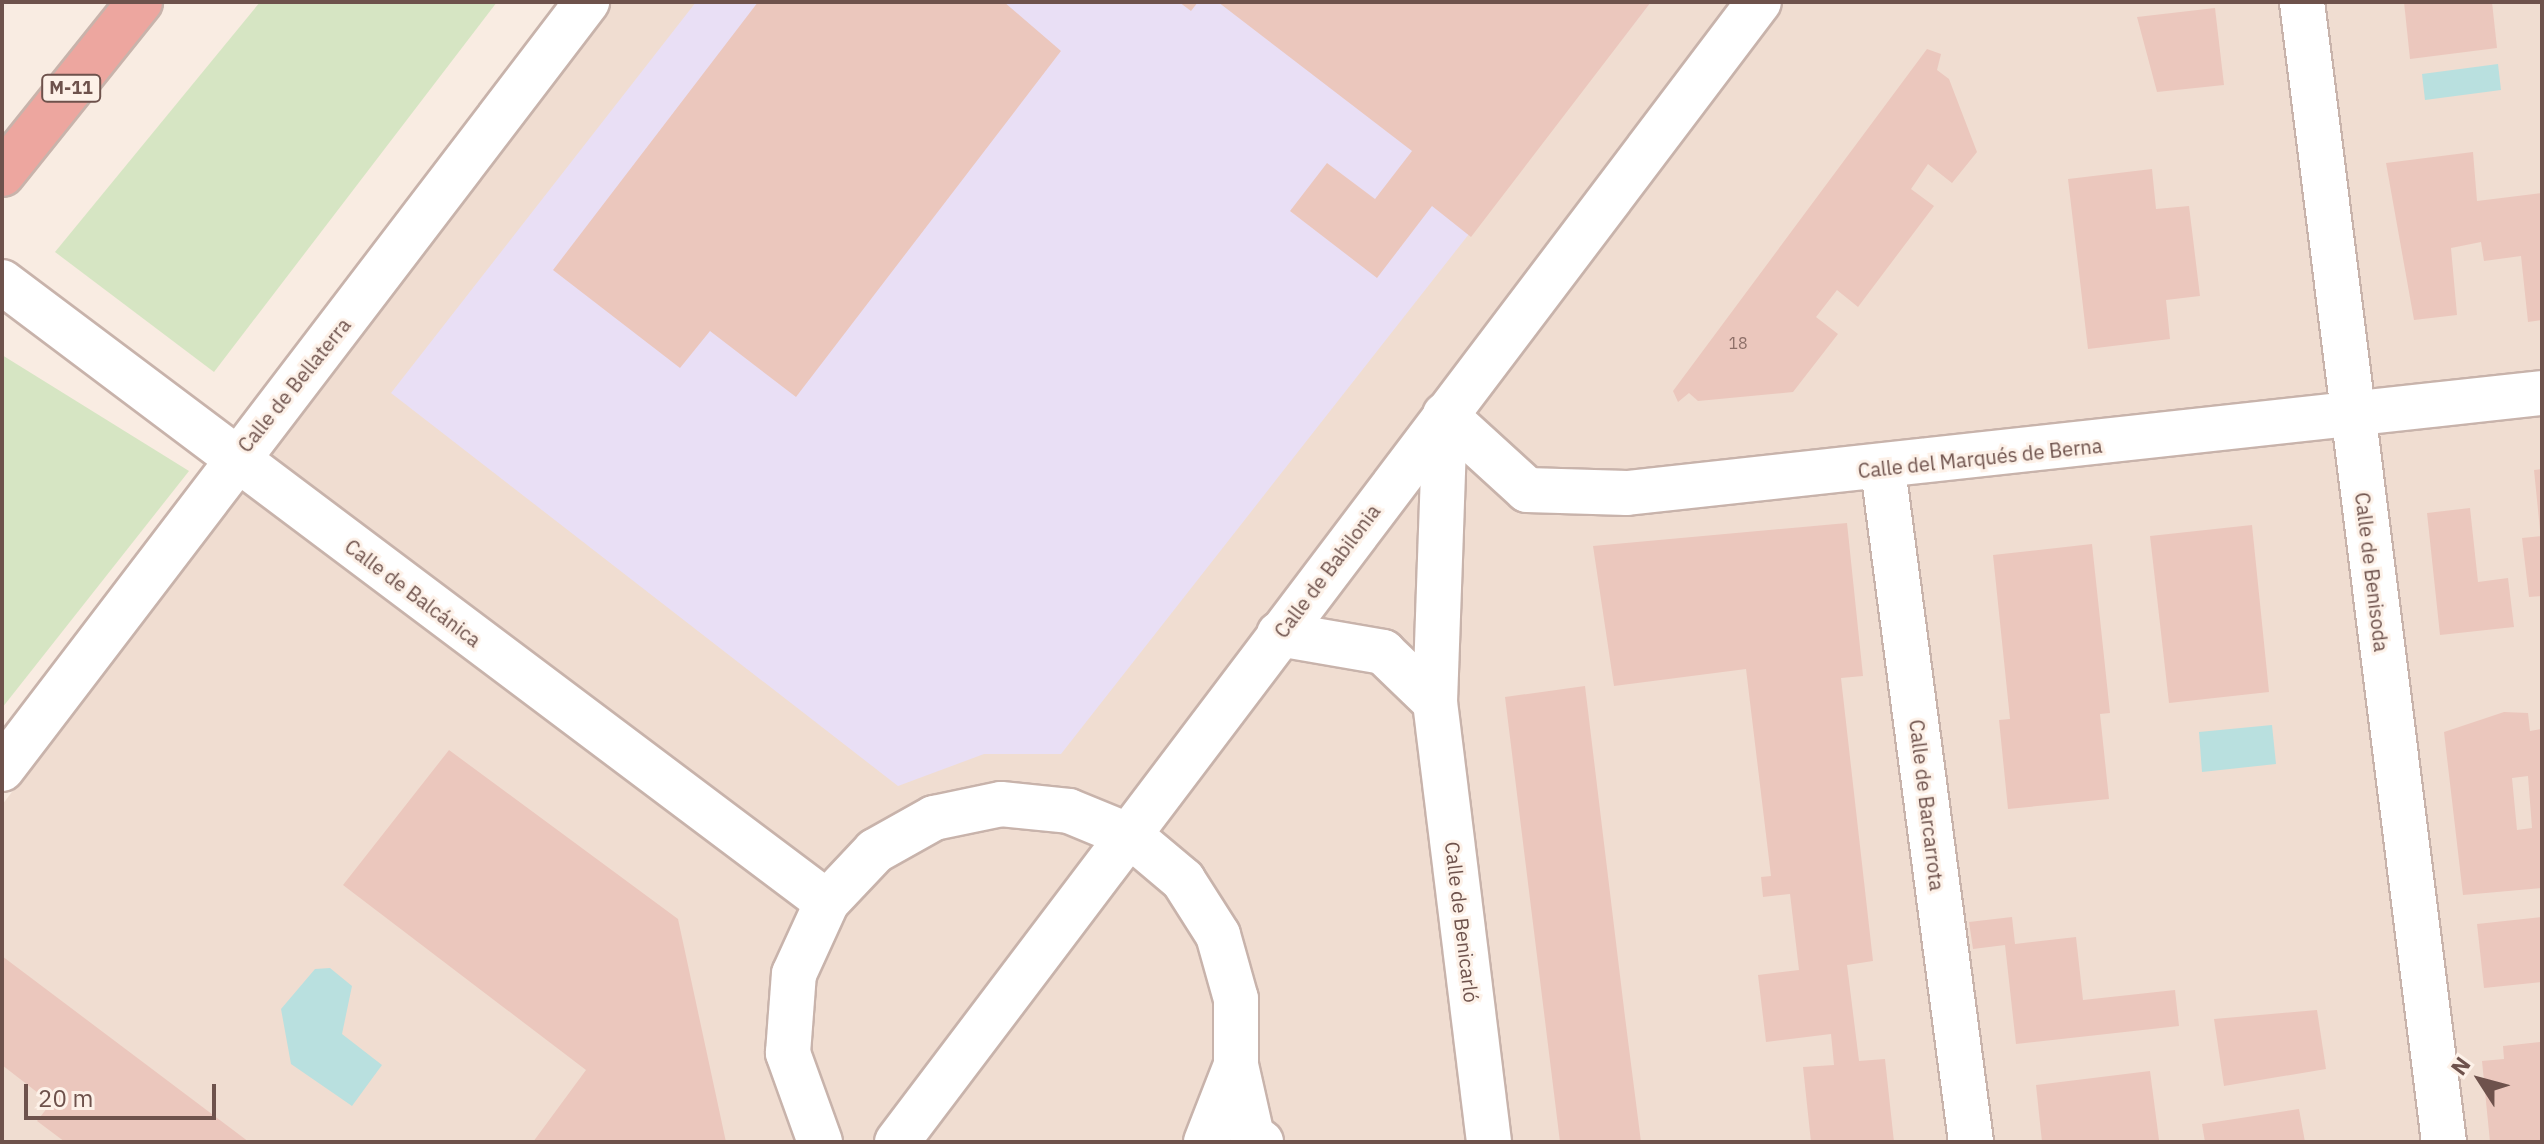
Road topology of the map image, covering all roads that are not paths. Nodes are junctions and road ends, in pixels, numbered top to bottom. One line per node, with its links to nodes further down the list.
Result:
1 (140, 2): 5 (highway, M-11)
2 (587, 2): 10 (street, Calle de Bellaterra)
3 (1759, 2): 8 (street, Calle de Babilonia)
4 (2302, 2): 9 (street, Calle de Benisoda)
5 (2, 174)
6 (2, 282): 10 (street, Calle de Balcánica)
7 (2542, 393): 9 (street, Calle del Marqués de Berna)
8 (1445, 415): 11 (street, Calle del Marqués de Berna); 12 (street, Calle de Babilonia); 13 (street, Calle de Benicarló)
9 (2352, 418): 11 (street, Calle del Marqués de Berna); 24 (street, Calle de Benisoda)
10 (235, 459): 14 (street, Calle de Bellaterra); 16 (street, Calle de Balcánica)
11 (1883, 469): 23 (street, Calle de Barcarrota)
12 (1279, 634): 13 (street); 15 (street, Calle de Babilonia)
13 (1435, 702): 22 (street, Calle de Benicarló)
14 (2, 769)
15 (1132, 837): 16 (street); 17 (street); 19 (street, Calle de Babilonia)
16 (827, 902): 18 (street)
17 (1236, 1065): 20 (street); 21 (street)
18 (820, 1142)
19 (897, 1142)
20 (1206, 1142)
21 (1261, 1142)
22 (1489, 1142)
23 (1971, 1142)
24 (2444, 1142)

